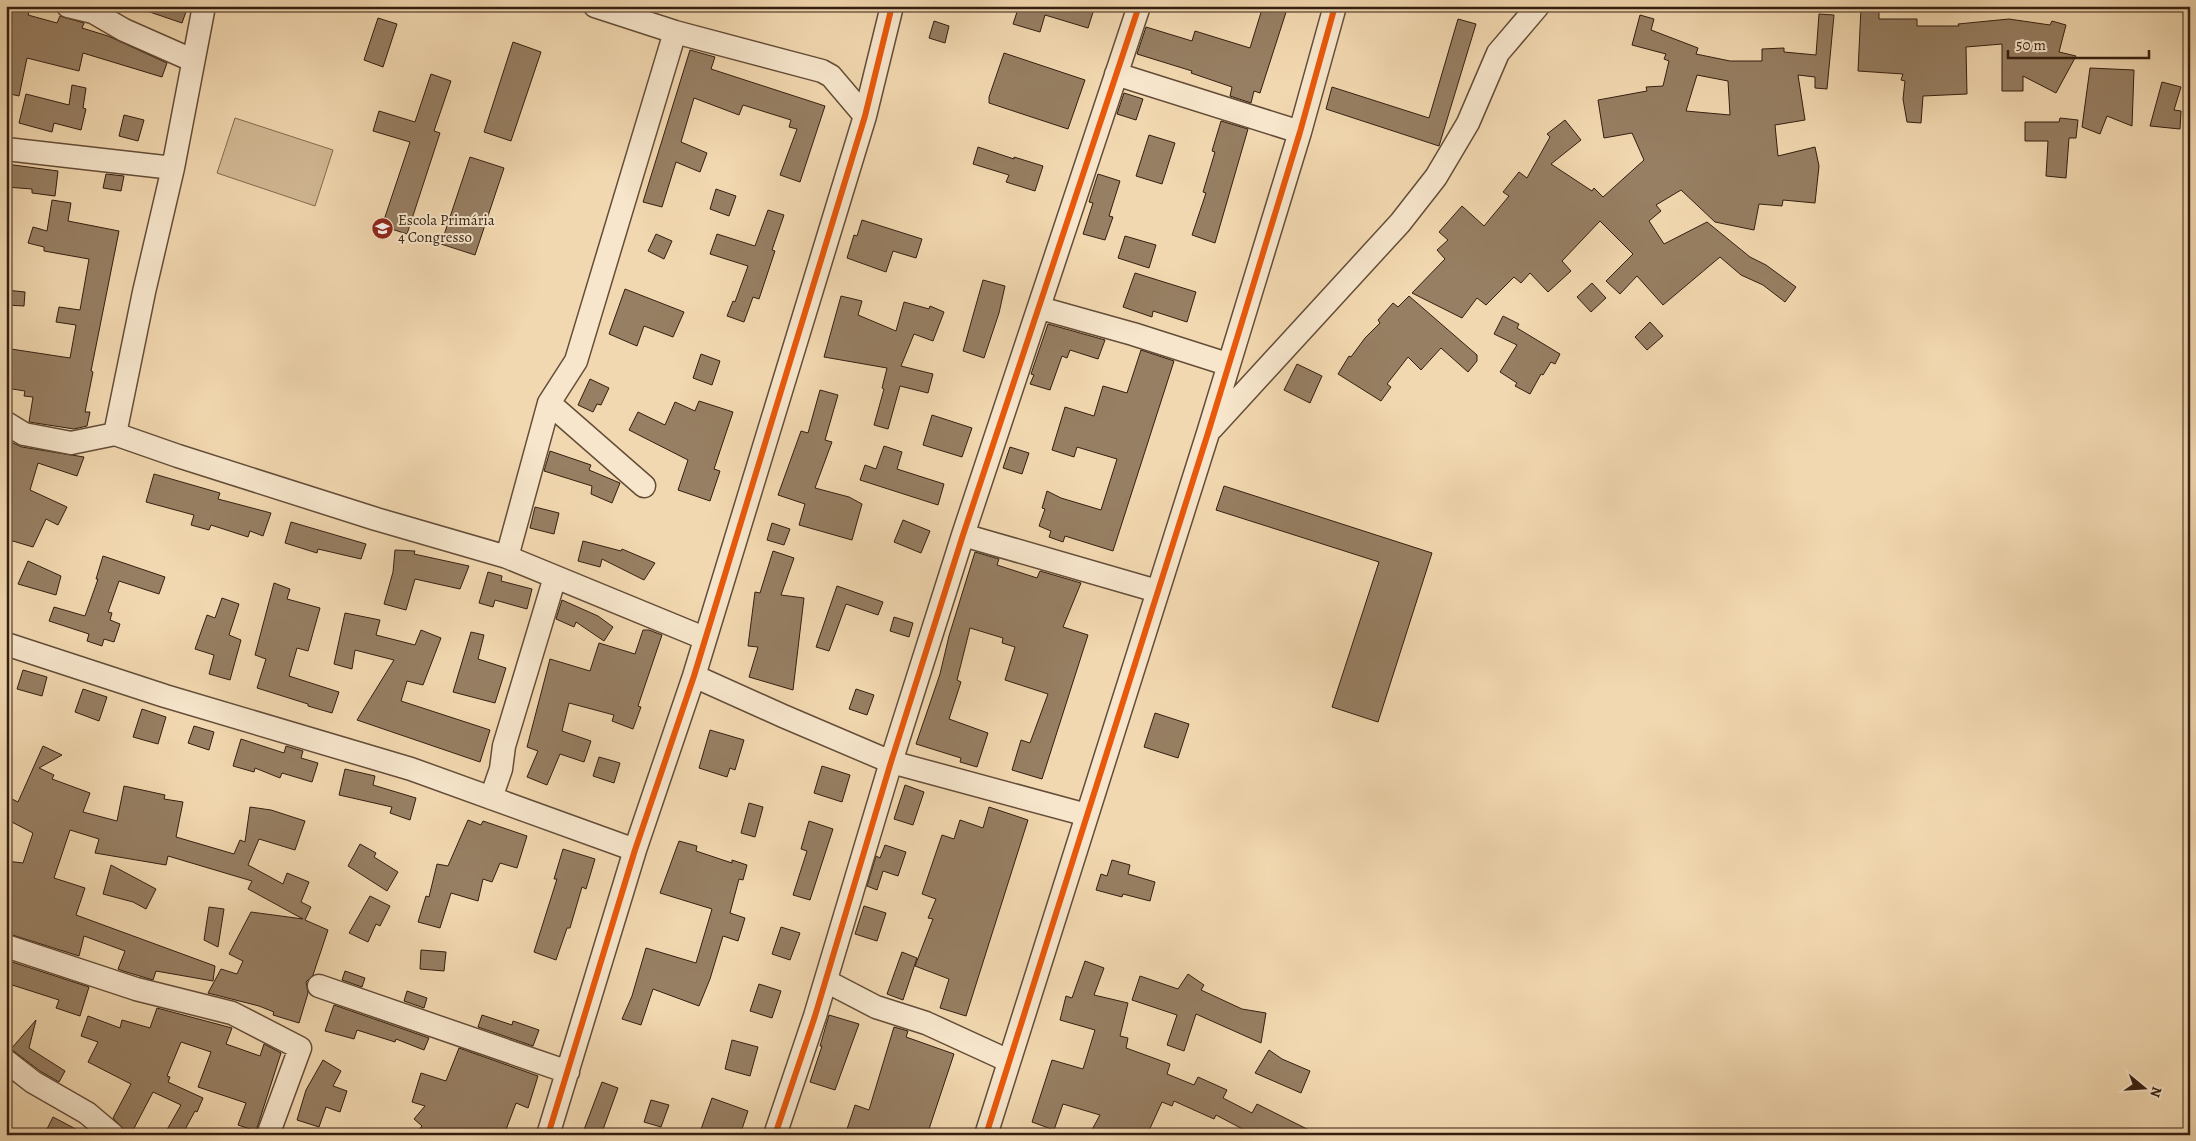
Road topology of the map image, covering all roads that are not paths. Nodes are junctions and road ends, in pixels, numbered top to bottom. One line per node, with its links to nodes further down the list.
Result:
1 (68, 6): 9 (street)
2 (204, 6): 9 (street)
3 (595, 6): 8 (street)
4 (892, 6): 11 (street)
5 (1139, 6): 10 (street)
6 (1335, 6): 12 (street)
7 (1538, 6): 19 (street)
8 (675, 32): 11 (street); 17 (street)
9 (192, 60): 14 (street)
10 (1116, 74): 12 (street); 15 (street)
11 (865, 116): 26 (street)
12 (1300, 132): 16 (street)
13 (6, 149): 14 (street)
14 (173, 168): 20 (street)
15 (1040, 308): 16 (street); 22 (street)
16 (1227, 364): 19 (street)
17 (549, 403): 21 (street); 23 (street)
18 (6, 424): 20 (street)
19 (1208, 433): 25 (street)
20 (115, 434): 23 (street)
21 (644, 486)
22 (963, 535): 25 (street); 29 (street)
23 (507, 557): 24 (street)
24 (555, 576): 26 (street); 30 (street)
25 (1157, 591): 31 (street)
26 (704, 638): 28 (street)
27 (6, 644): 30 (street)
28 (694, 676): 29 (street); 32 (street)
29 (891, 762): 31 (street); 34 (street)
30 (491, 798): 32 (street)
31 (1087, 816): 36 (street)
32 (635, 850): 38 (street)
33 (6, 946): 40 (street)
34 (826, 981): 36 (street); 42 (street)
35 (319, 986): 38 (street)
36 (1009, 1060): 43 (street)
37 (6, 1061): 39 (street)
38 (568, 1072): 41 (street)
39 (113, 1135)
40 (268, 1135)
41 (548, 1135)
42 (775, 1135)
43 (986, 1135)

